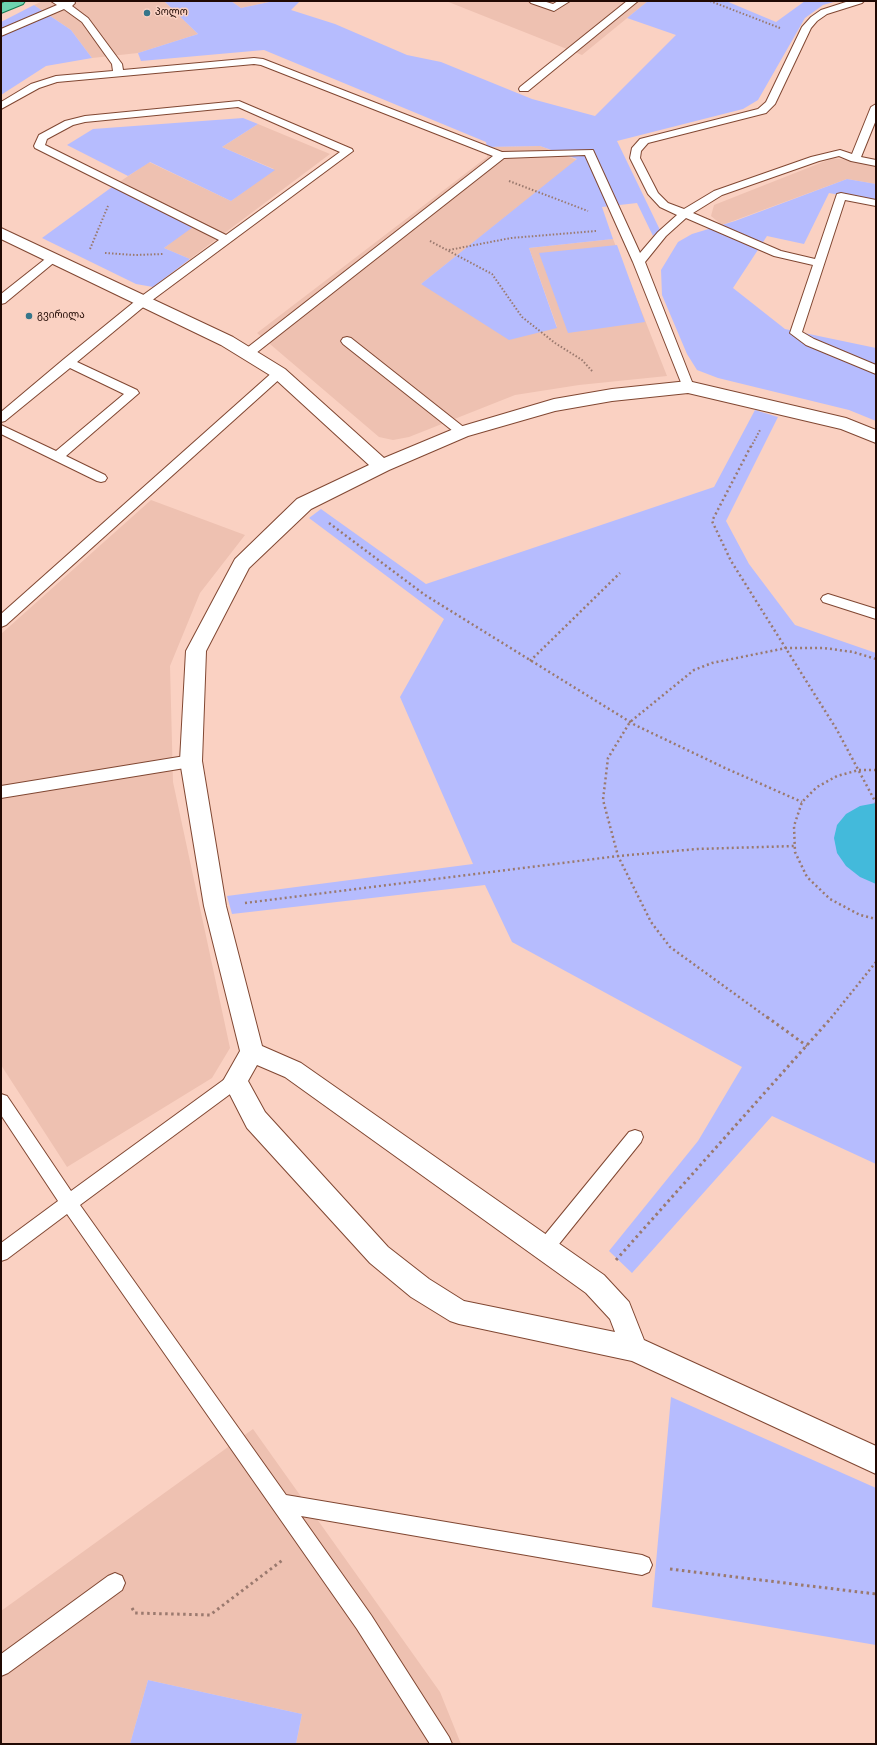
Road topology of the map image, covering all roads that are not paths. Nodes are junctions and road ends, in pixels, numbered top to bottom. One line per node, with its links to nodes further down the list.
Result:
1 (18, 1): 8 (main road)
2 (74, 1): 7 (lane)
3 (534, 1): 4 (lane)
4 (565, 1)
5 (633, 1): 11 (lane)
6 (859, 1): 18 (lane)
7 (60, 3): 9 (lane); 10 (lane)
8 (1, 9)
9 (1, 33)
10 (119, 73): 12 (lane); 14 (lane)
11 (524, 89)
12 (1, 106)
13 (876, 107): 15 (lane)
14 (501, 155): 22 (lane); 27 (lane)
15 (855, 158): 16 (lane); 18 (lane)
16 (876, 163)
17 (876, 203): 23 (lane)
18 (684, 214): 22 (lane); 23 (lane)
19 (1, 233): 21 (street)
20 (227, 240): 20 (lane); 25 (lane)
21 (61, 262): 24 (lane); 25 (street)
22 (639, 262): 31 (lane)
23 (819, 263): 29 (lane)
24 (1, 300)
25 (143, 302): 27 (street); 28 (lane)
26 (347, 341): 34 (lane)
27 (247, 354): 30 (street)
28 (68, 362): 32 (lane); 36 (lane)
29 (876, 370)
30 (279, 373): 37 (street); 41 (lane)
31 (688, 387): 34 (street); 35 (street)
32 (1, 417)
33 (1, 429): 36 (lane)
34 (462, 432): 37 (street)
35 (876, 436)
36 (57, 457): 38 (lane)
37 (382, 466): 42 (street)
38 (101, 478)
39 (828, 599): 40 (lane)
40 (876, 614)
41 (1, 622)
42 (191, 761): 43 (lane); 44 (street)
43 (1, 792)
44 (252, 1052): 45 (street); 49 (street)
45 (235, 1082): 48 (lane); 51 (street)
46 (1, 1102): 48 (lane)
47 (635, 1137): 49 (lane)
48 (70, 1204): 50 (lane); 53 (lane)
49 (545, 1248): 51 (street)
50 (1, 1253)
51 (634, 1349): 52 (street)
52 (876, 1460)
53 (279, 1503): 54 (lane); 57 (lane)
54 (642, 1565)
55 (115, 1583): 56 (lane)
56 (1, 1666)
57 (442, 1744)

